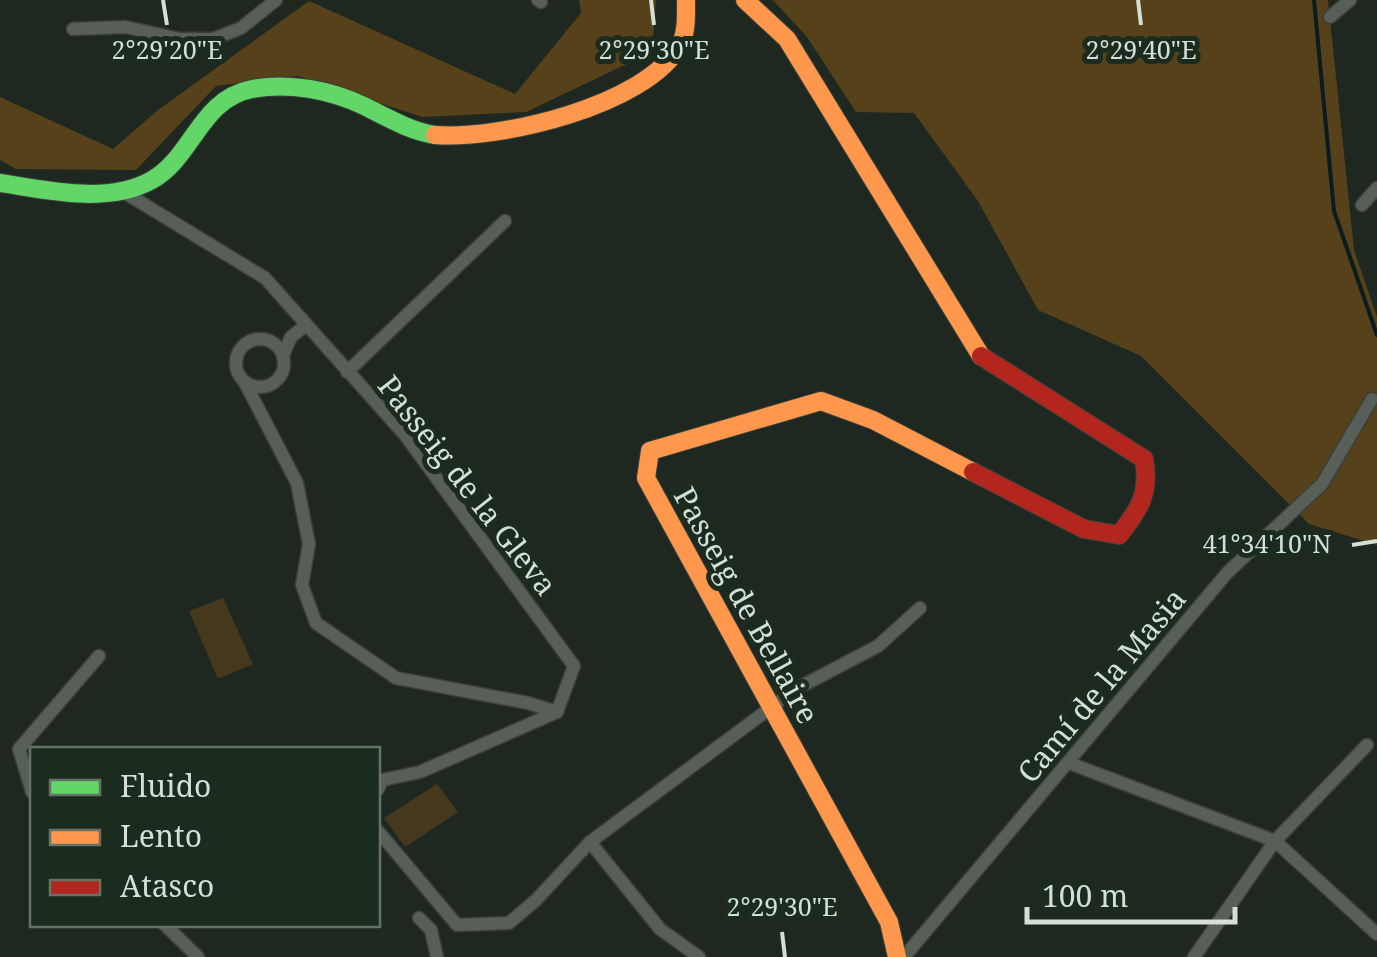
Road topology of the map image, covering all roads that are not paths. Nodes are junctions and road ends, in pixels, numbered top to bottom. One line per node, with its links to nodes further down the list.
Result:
1 (276, 0): 6 (street)
2 (686, 0): 9 (street)
3 (745, 0): 19 (street, Passeig de Bellaire)
4 (1350, 0): 5 (street)
5 (1330, 17)
6 (73, 29)
7 (0, 183): 9 (street)
8 (1377, 188): 10 (street)
9 (122, 191): 12 (street, Passeig de la Gleva)
10 (1362, 205)
11 (505, 220): 14 (street)
12 (306, 325): 13 (street); 14 (street, Passeig de la Gleva)
13 (283, 355): 15 (street); 15 (street)
14 (347, 372): 20 (street, Passeig de la Gleva)
15 (244, 382): 20 (street)
16 (1372, 398): 22 (street, Camí de la Masia)
17 (920, 608): 19 (street)
18 (99, 656): 23 (street)
19 (772, 708): 27 (street); 34 (street, Passeig de Bellaire)
20 (556, 712): 24 (street)
21 (1367, 745): 26 (street)
22 (1069, 763): 26 (street); 35 (street, Camí de la Masia)
23 (30, 785)
24 (380, 785)
25 (380, 833): 27 (street)
26 (1274, 841): 30 (street); 36 (street)
27 (590, 842): 33 (street)
28 (419, 918): 32 (street)
29 (167, 927): 31 (street)
30 (1377, 934)
31 (198, 957)
32 (437, 957)
33 (699, 957)
34 (897, 957)
35 (904, 957)
36 (1194, 957)

